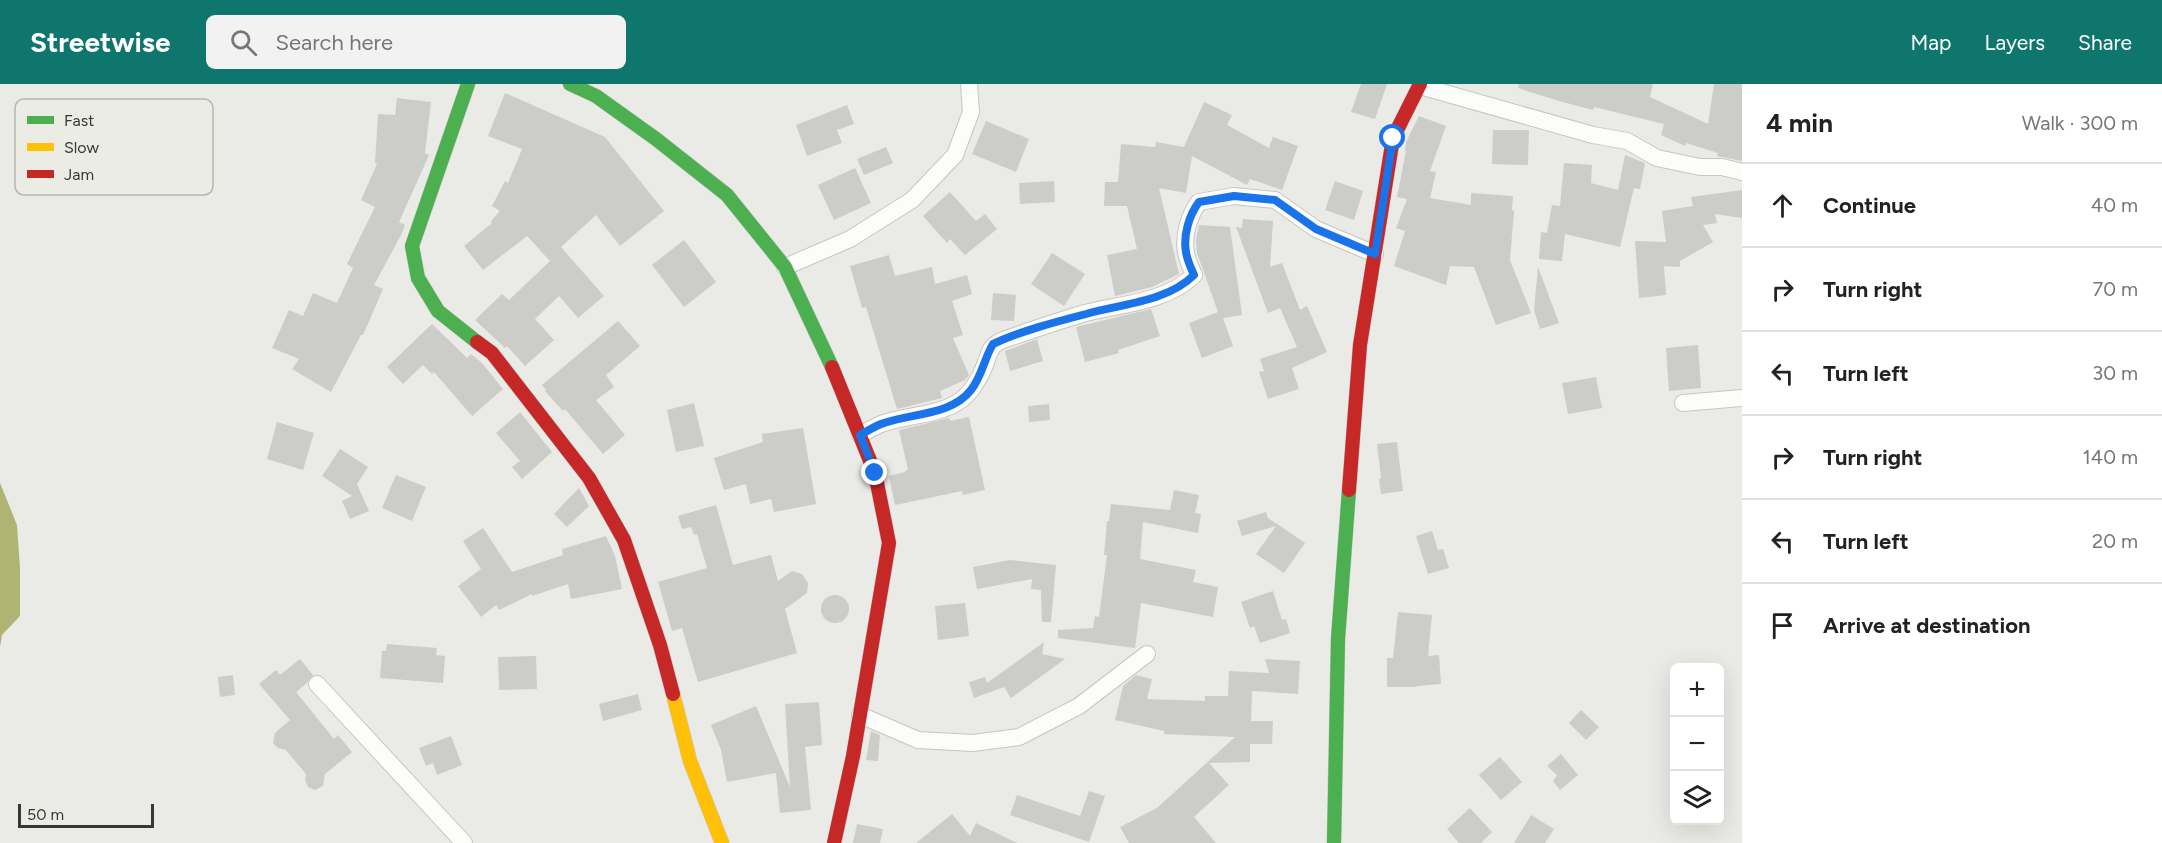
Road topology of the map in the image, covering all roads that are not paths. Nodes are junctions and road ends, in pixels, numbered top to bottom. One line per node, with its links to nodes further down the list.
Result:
1 (468, 84): 17 (street)
2 (570, 84): 7 (street)
3 (969, 84): 7 (street)
4 (1420, 85): 5 (street); 6 (street)
5 (1742, 172)
6 (1375, 254): 10 (street); 19 (street)
7 (785, 267): 10 (street)
8 (1742, 398): 9 (street)
9 (1683, 404)
10 (860, 435): 13 (street)
11 (1147, 654): 13 (street)
12 (317, 684): 16 (street)
13 (860, 715): 18 (street)
14 (432, 824): 15 (street)
15 (458, 843)
16 (464, 843)
17 (722, 843)
18 (834, 843)
19 (1334, 843)

